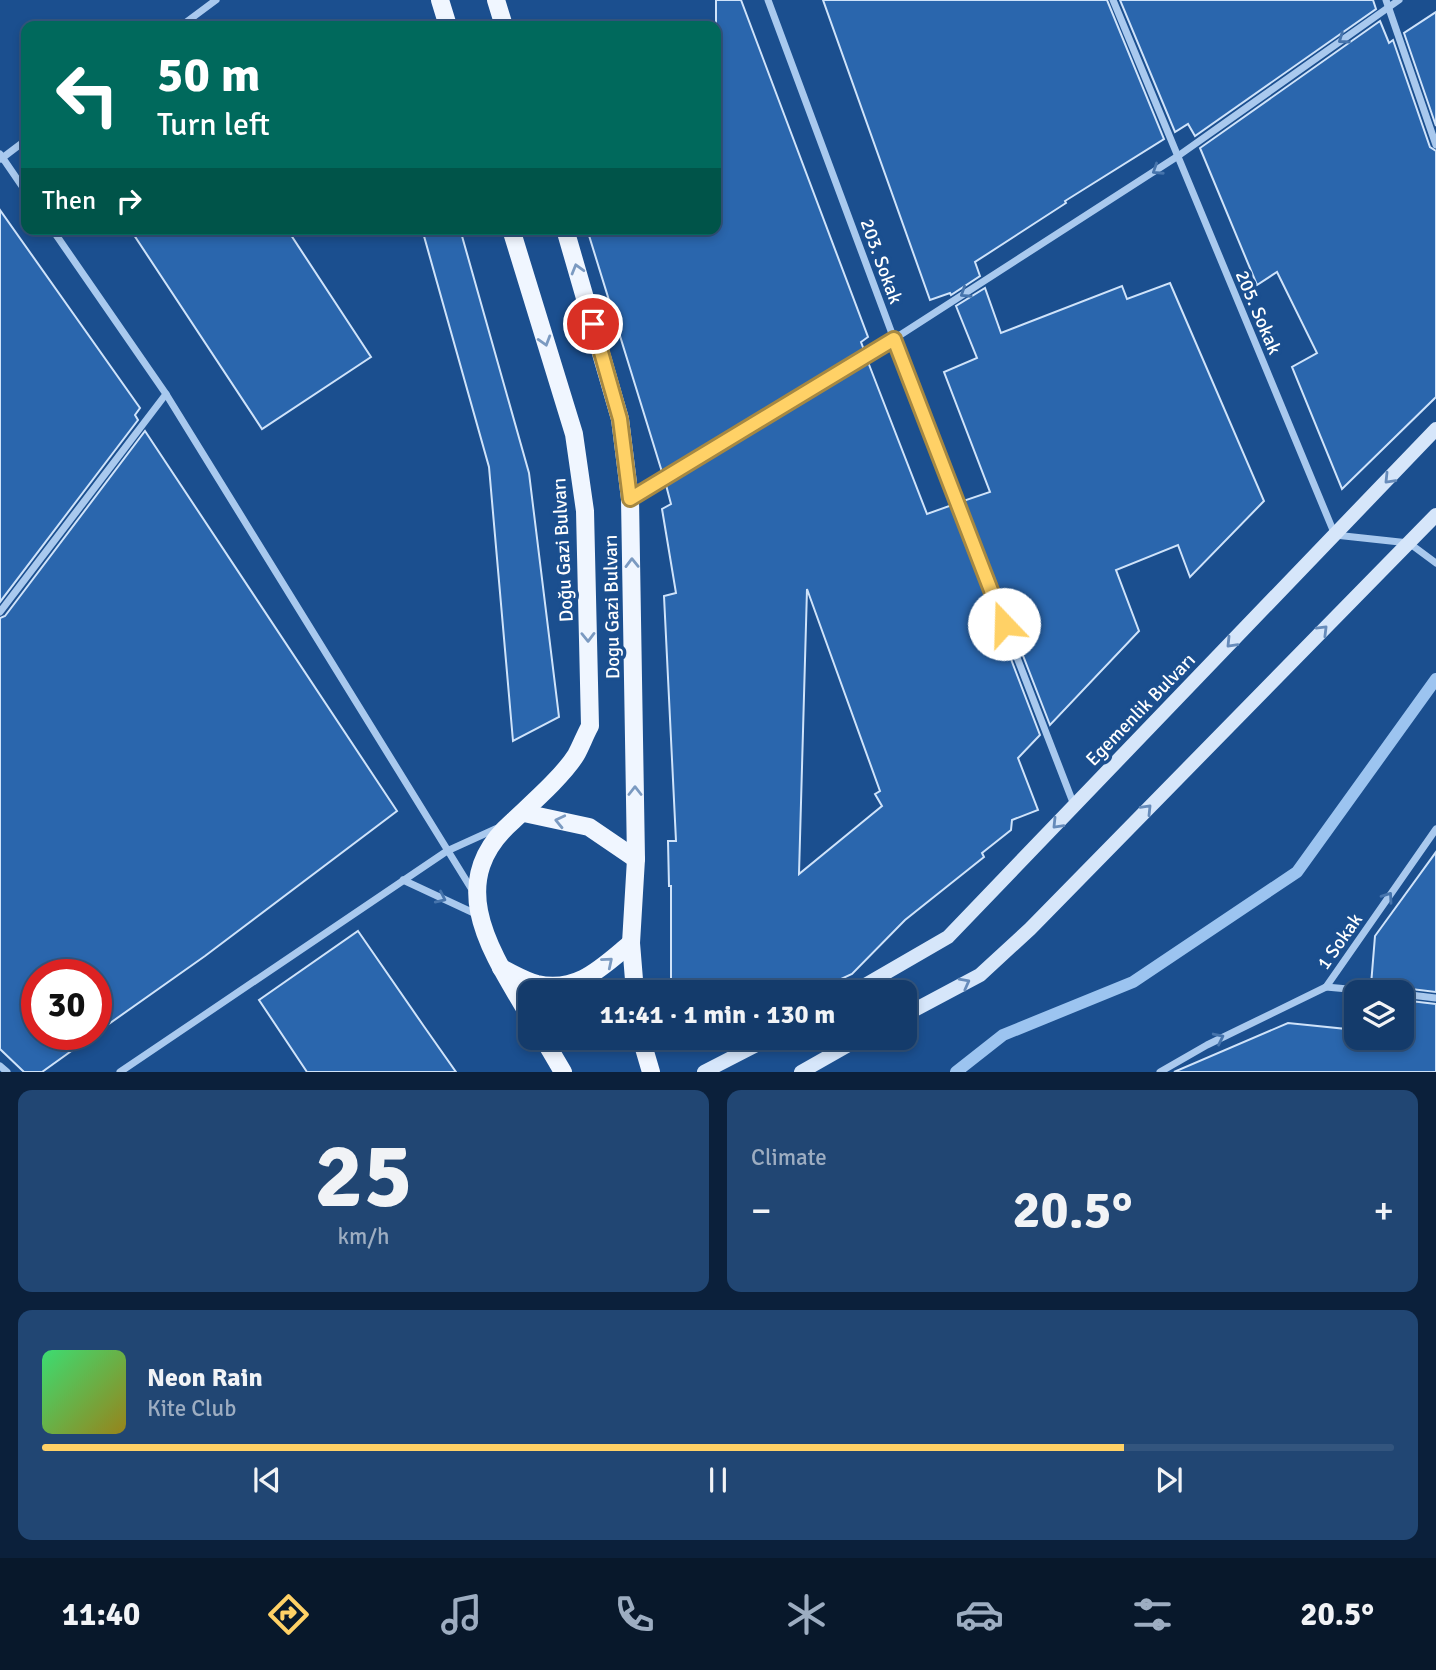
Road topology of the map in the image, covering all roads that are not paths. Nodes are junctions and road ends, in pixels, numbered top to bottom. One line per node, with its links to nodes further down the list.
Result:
1 (216, 0): 8 (street)
2 (440, 0): 9 (main road)
3 (496, 0): 10 (main road)
4 (768, 0): 19 (street, 203. Sokak)
5 (1113, 0): 13 (street, 205. Sokak)
6 (1399, 0): 7 (street)
7 (1387, 3): 12 (street); 13 (street, one-way to 13)
8 (188, 21)
9 (446, 21)
10 (502, 21)
11 (21, 143): 14 (street)
12 (1436, 145)
13 (1178, 156): 19 (street, one-way to 19); 24 (street, 205. Sokak)
14 (1, 157): 15 (street)
15 (21, 185)
16 (56, 235): 20 (street)
17 (512, 235): 29 (main road, Doğu Gazi Bulvarı, one-way to 29)
18 (567, 235): 22 (main road, Dogu Gazi Bulvarı, one-way to 18)
19 (894, 339): 22 (street); 28 (street, 203. Sokak)
20 (166, 394): 27 (street); 31 (street)
21 (1436, 429): 24 (main road, Egemenlik Bulvarı, one-way to 24)
22 (630, 499): 32 (main road, Dogu Gazi Bulvarı, one-way to 22)
23 (1436, 515): 25 (main road)
24 (1335, 535): 25 (street); 28 (main road, Egemenlik Bulvarı, one-way to 28)
25 (1409, 543): 26 (street); 45 (main road, one-way to 25)
26 (1436, 563)
27 (0, 612)
28 (1074, 806): 39 (main road, Egemenlik Bulvarı, one-way to 39)
29 (518, 817): 31 (street); 32 (main road, one-way to 29); 34 (main road, Doğu Gazi Bulvarı)
30 (1436, 829): 40 (street, 1 Sokak, one-way to 30)
31 (447, 851): 33 (street); 34 (street)
32 (636, 859): 36 (main road, Dogu Gazi Bulvarı)
33 (403, 880): 35 (street, one-way to 35); 52 (street)
34 (475, 894): 35 (main road, Doğu Gazi Bulvarı)
35 (478, 915): 37 (main road, Doğu Gazi Bulvarı)
36 (631, 943): 37 (main road, one-way to 36); 38 (main road, Dogu Gazi Bulvarı)
37 (501, 968): 43 (main road, Doğu Gazi Bulvarı)
38 (634, 980)
39 (874, 980)
40 (1326, 987): 41 (street); 57 (street, 1 Sokak, one-way to 40)
41 (1344, 989)
42 (1414, 995): 44 (street)
43 (518, 997)
44 (1436, 998)
45 (917, 1009)
46 (550, 1050): 53 (main road)
47 (645, 1050): 54 (main road)
48 (747, 1050): 55 (main road)
49 (840, 1050): 56 (main road)
50 (0, 1066): 51 (street)
51 (7, 1072)
52 (120, 1072)
53 (563, 1072)
54 (651, 1072)
55 (704, 1072)
56 (801, 1072)
57 (1160, 1072)

